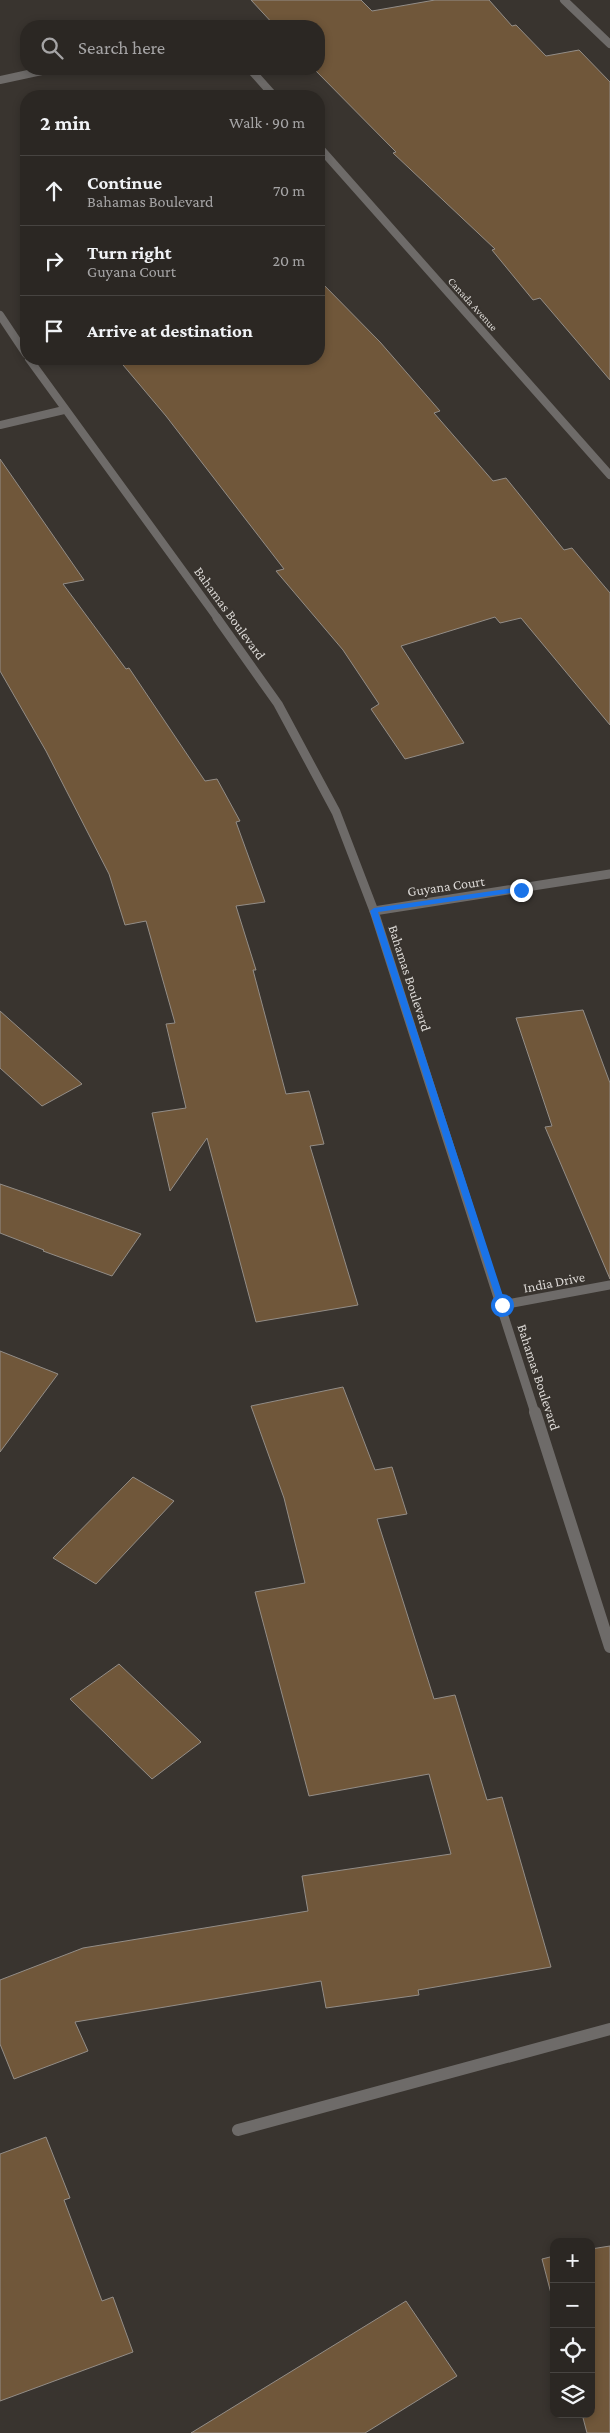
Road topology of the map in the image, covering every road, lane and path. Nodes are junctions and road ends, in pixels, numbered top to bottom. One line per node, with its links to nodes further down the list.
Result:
1 (564, 0): 2 (street)
2 (610, 44)
3 (23, 75): 5 (street)
4 (255, 75): 6 (street)
5 (0, 80)
6 (269, 90)
7 (325, 154): 13 (street, Canada Avenue)
8 (0, 315): 9 (street)
9 (20, 345)
10 (34, 365): 11 (street, Bahamas Boulevard)
11 (64, 410): 12 (street); 15 (street, Bahamas Boulevard)
12 (0, 425)
13 (610, 475)
14 (610, 874): 15 (street, Guyana Court)
15 (374, 911): 17 (street, Bahamas Boulevard)
16 (610, 1285): 17 (street, India Drive)
17 (502, 1305): 18 (street, Bahamas Boulevard)
18 (610, 1647)
19 (610, 2029): 20 (street)
20 (238, 2130)

